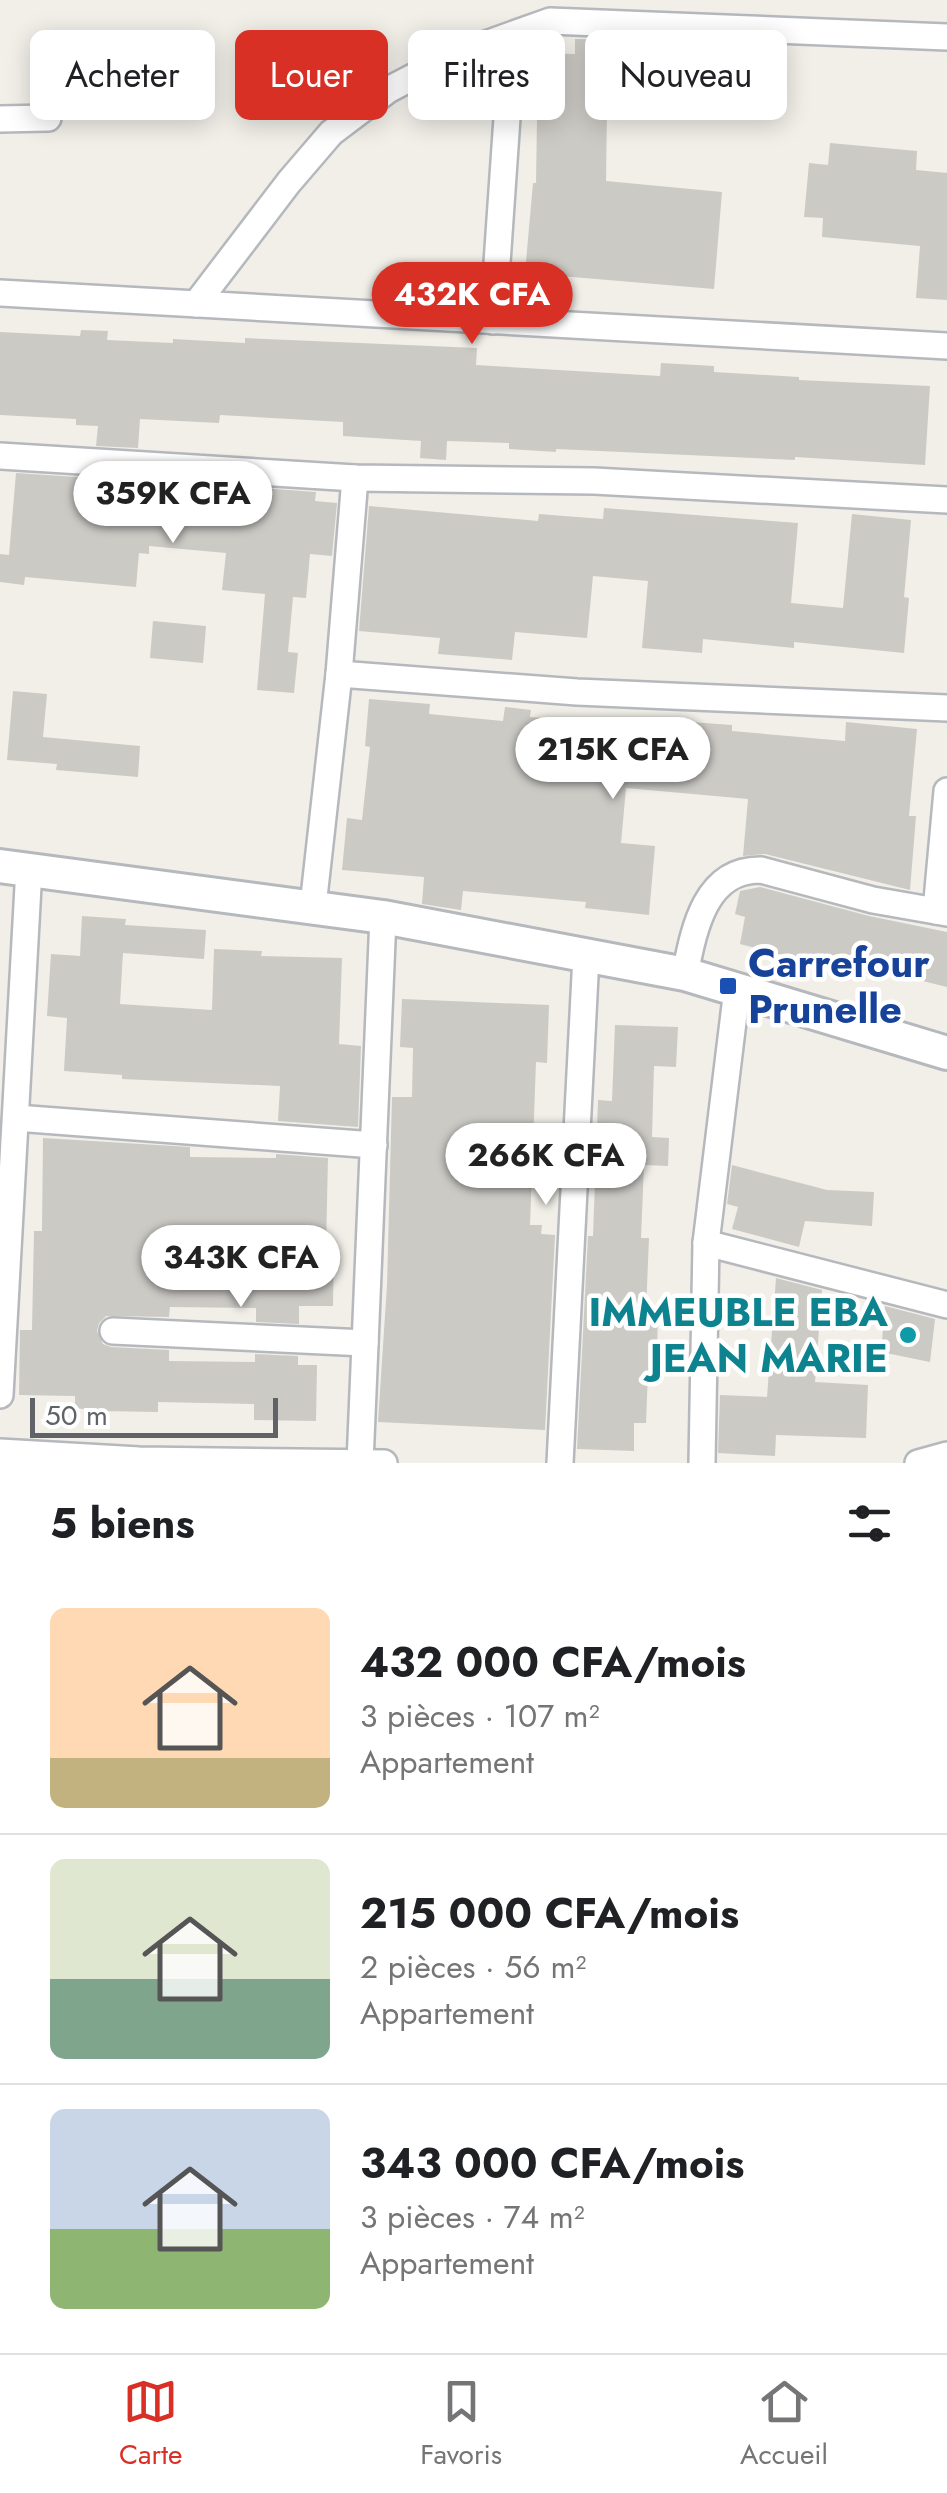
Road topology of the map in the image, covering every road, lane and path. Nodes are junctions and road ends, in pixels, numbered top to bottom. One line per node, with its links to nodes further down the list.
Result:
1 (527, 30): 2 (street)
2 (947, 37)
3 (408, 80): 8 (street)
4 (0, 118): 5 (street)
5 (30, 118)
6 (508, 120): 9 (street)
7 (0, 293): 8 (street)
8 (196, 304): 9 (street)
9 (493, 320): 10 (street)
10 (947, 346)
11 (0, 456): 12 (street)
12 (355, 478): 13 (street); 14 (street)
13 (947, 500)
14 (339, 674): 15 (street); 18 (street)
15 (947, 708)
16 (947, 791): 19 (street)
17 (15, 867): 18 (street); 25 (street)
18 (313, 906): 20 (street)
19 (942, 912): 22 (street)
20 (383, 917): 21 (street); 26 (street)
21 (586, 956): 22 (street); 36 (street)
22 (684, 974): 23 (street)
23 (737, 989): 24 (street); 27 (street)
24 (947, 1053)
25 (16, 1118): 26 (street); 31 (street)
26 (374, 1145): 30 (street)
27 (706, 1244): 28 (street); 37 (street)
28 (947, 1305)
29 (113, 1331): 30 (street)
30 (365, 1343): 35 (street)
31 (0, 1395)
32 (0, 1452): 34 (street)
33 (947, 1455): 38 (street)
34 (139, 1462): 35 (street)
35 (368, 1462)
36 (560, 1463)
37 (702, 1463)
38 (918, 1463)

